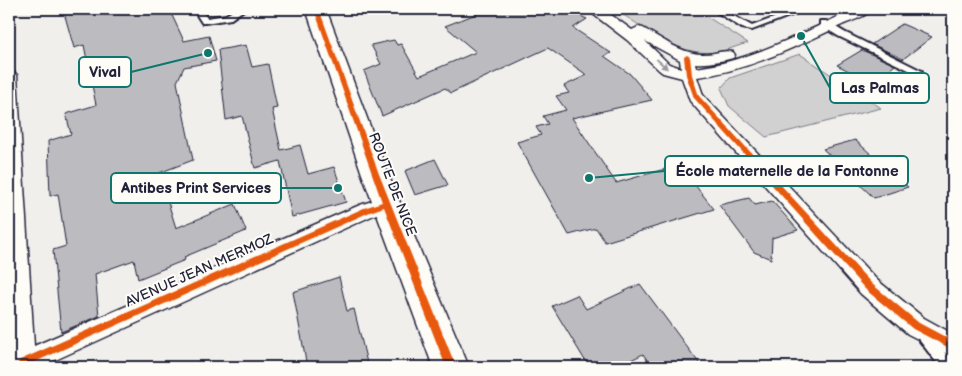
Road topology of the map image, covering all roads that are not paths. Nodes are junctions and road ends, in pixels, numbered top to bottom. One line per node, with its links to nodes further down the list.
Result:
1 (197, 9): 2 (lane)
2 (241, 9)
3 (316, 9): 12 (main road, ROUTE DE NICE)
4 (598, 9): 9 (street)
5 (716, 9): 6 (lane)
6 (804, 9)
7 (860, 11): 8 (street)
8 (825, 24): 9 (street); 10 (lane)
9 (688, 66): 13 (street)
10 (918, 71)
11 (9, 75): 15 (street)
12 (387, 203): 15 (street, AVENUE JEAN MERMOZ); 16 (main road, ROUTE DE NICE)
13 (916, 326): 14 (street); 17 (lane)
14 (953, 346)
15 (23, 365)
16 (451, 367)
17 (948, 367)

